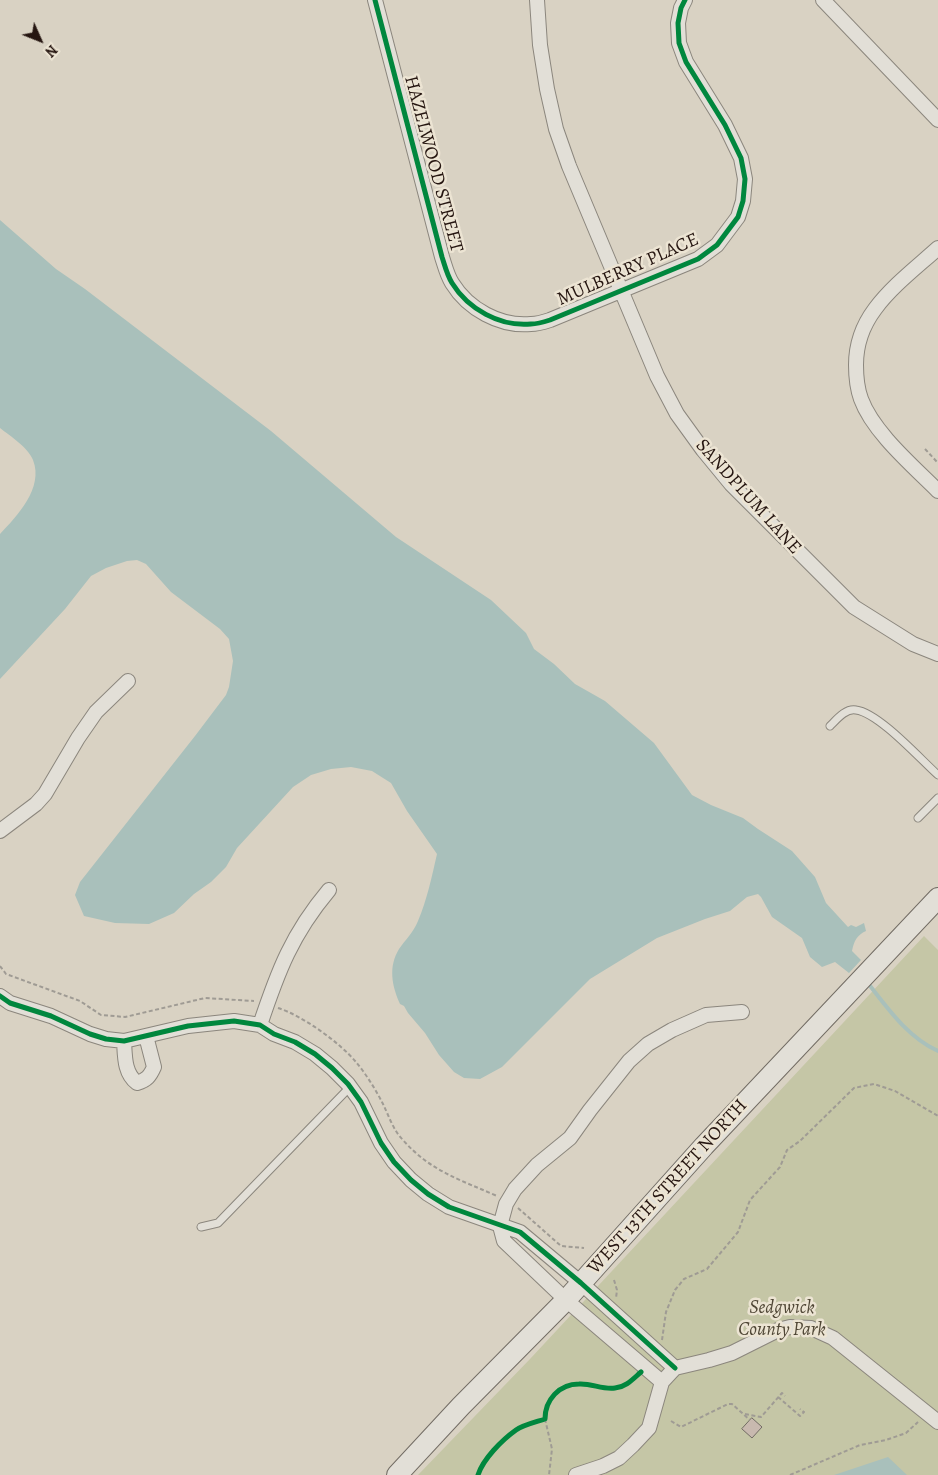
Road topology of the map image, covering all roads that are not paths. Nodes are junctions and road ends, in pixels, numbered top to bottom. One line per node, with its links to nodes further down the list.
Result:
1 (374, 0): 8 (street, HAZELWOOD STREET)
2 (537, 0): 7 (street, SANDPLUM LANE)
3 (685, 0): 7 (street, MULBERRY PLACE)
4 (823, 0): 5 (street)
5 (938, 120)
6 (938, 248): 9 (street)
7 (621, 291): 8 (street, MULBERRY PLACE); 10 (street, SANDPLUM LANE)
8 (491, 317)
9 (938, 491)
10 (938, 654)
11 (128, 681): 16 (street)
12 (830, 726): 13 (lane)
13 (938, 775)
14 (938, 798): 15 (lane)
15 (918, 818)
16 (0, 831)
17 (329, 890): 21 (street)
18 (938, 898): 27 (street, WEST 13TH STREET NORTH)
19 (0, 996): 23 (street)
20 (742, 1012): 25 (street)
21 (260, 1024): 22 (street); 24 (street)
22 (146, 1036): 23 (street); 23 (street)
23 (124, 1041)
24 (350, 1087): 25 (street); 26 (lane)
25 (500, 1226): 27 (street); 28 (street)
26 (201, 1227)
27 (581, 1284): 28 (street, WEST 13TH STREET NORTH); 29 (street)
28 (566, 1300): 30 (street); 32 (street, WEST 13TH STREET NORTH)
29 (674, 1368): 30 (street); 31 (street)
30 (662, 1382): 33 (street)
31 (934, 1419)
32 (397, 1475)
33 (576, 1475)

